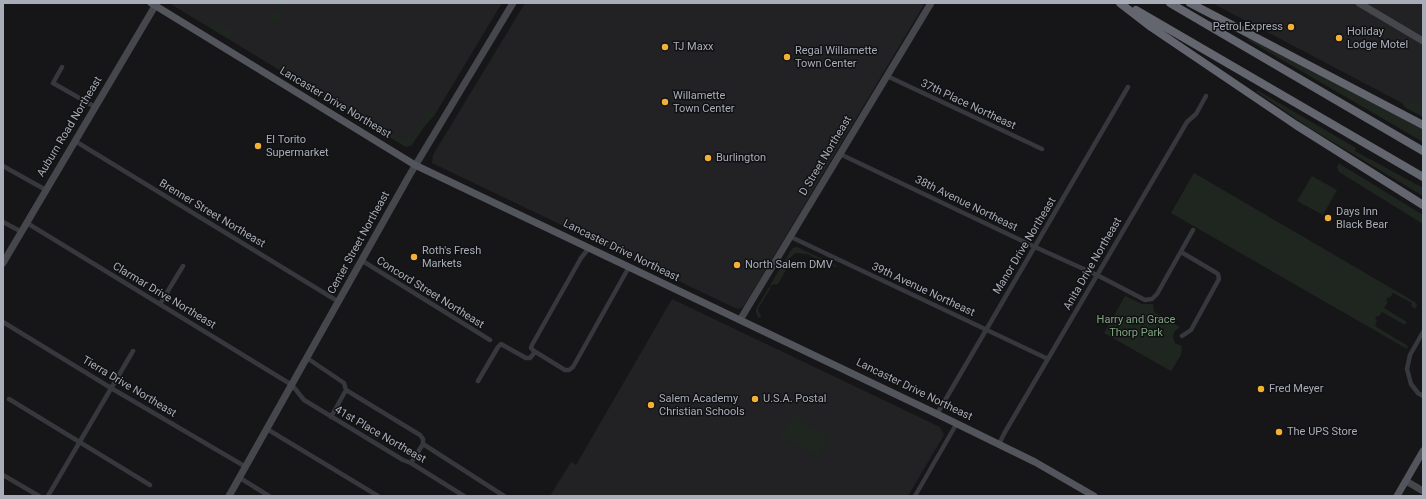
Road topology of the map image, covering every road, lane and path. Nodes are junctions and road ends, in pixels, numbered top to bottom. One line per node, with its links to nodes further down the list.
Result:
1 (513, 3): 19 (street, Center Street Northeast)
2 (931, 3): 10 (street, D Street Northeast)
3 (1122, 3): 21 (highway); 23 (highway)
4 (1170, 3): 17 (highway)
5 (1190, 3): 14 (highway)
6 (1359, 3): 8 (street)
7 (154, 4): 13 (street, Auburn Road Northeast); 19 (main road, Lancaster Drive Northeast)
8 (1423, 41)
9 (62, 67): 13 (street)
10 (887, 76): 16 (street, 37th Place Northeast); 18 (street, D Street Northeast)
11 (1128, 87): 29 (street, Manor Drive Northeast)
12 (1206, 96): 36 (street, Anita Drive Northeast)
13 (95, 107): 15 (street, Auburn Road Northeast)
14 (1423, 125)
15 (75, 141): 22 (street, Auburn Road Northeast); 37 (street, Brenner Street Northeast)
16 (1042, 150)
17 (1423, 151)
18 (840, 154): 28 (street, D Street Northeast); 29 (street, 38th Avenue Northeast)
19 (416, 165): 30 (main road, Lancaster Drive Northeast); 33 (street, Center Street Northeast)
20 (3, 166): 22 (street)
21 (1423, 177)
22 (46, 190): 25 (street, Auburn Road Northeast)
23 (1423, 205)
24 (3, 222): 27 (street)
25 (27, 223): 27 (street, Auburn Road Northeast); 38 (street, Clarmar Drive Northeast)
26 (1193, 230): 31 (street)
27 (22, 232): 32 (street, Auburn Road Northeast)
28 (790, 237): 39 (street, D Street Northeast); 41 (street, 39th Avenue Northeast)
29 (1035, 247): 36 (street, 38th Avenue Northeast); 41 (street, Manor Drive Northeast)
30 (589, 248): 35 (main road, Lancaster Drive Northeast); 46 (street)
31 (1181, 252): 36 (street, 38th Avenue Northeast); 43 (street)
32 (4, 260)
33 (361, 260): 37 (street, Center Street Northeast); 44 (street, Concord Street Northeast)
34 (183, 266): 38 (street)
35 (629, 267): 39 (main road, Lancaster Drive Northeast); 46 (street)
36 (1097, 275): 48 (street, Anita Drive Northeast)
37 (339, 302): 47 (street, Center Street Northeast)
38 (160, 304): 50 (street, Clarmar Drive Northeast)
39 (740, 320): 55 (main road, Lancaster Drive Northeast)
40 (3, 322): 51 (street, Tierra Drive Northeast)
41 (985, 330): 48 (street, 39th Avenue Northeast); 55 (street, Manor Drive Northeast)
42 (1423, 332): 53 (street)
43 (1182, 336)
44 (490, 340)
45 (133, 351): 51 (street)
46 (535, 352): 49 (street)
47 (307, 358): 50 (street, Center Street Northeast); 52 (street)
48 (1048, 359): 61 (street, Anita Drive Northeast)
49 (478, 381)
50 (292, 385): 56 (street, 41st Place Northeast); 58 (street, Center Street Northeast)
51 (111, 388): 59 (street); 64 (street, Tierra Drive Northeast)
52 (346, 390): 56 (street); 60 (street)
53 (1423, 396)
54 (9, 399): 59 (street)
55 (937, 414): 57 (main road, Lancaster Drive Northeast)
56 (331, 417): 63 (street, 41st Place Northeast)
57 (957, 423): 61 (main road, Lancaster Drive Northeast); 77 (street)
58 (267, 429): 64 (street, Center Street Northeast); 74 (street)
59 (79, 442): 68 (street); 71 (street)
60 (423, 444): 63 (street); 76 (street)
61 (1000, 444): 78 (main road, Lancaster Drive Northeast)
62 (1423, 451): 67 (main road)
63 (411, 463): 75 (street, 41st Place Northeast)
64 (246, 467): 66 (street, Center Street Northeast)
65 (3, 475): 70 (street)
66 (240, 478): 72 (street, Center Street Northeast); 73 (street)
67 (1406, 481): 69 (street); 79 (main road)
68 (150, 484)
69 (1423, 491)
70 (39, 496)
71 (48, 496)
72 (229, 496)
73 (269, 496)
74 (378, 496)
75 (464, 496)
76 (504, 496)
77 (915, 496)
78 (1094, 496)
79 (1397, 496)

